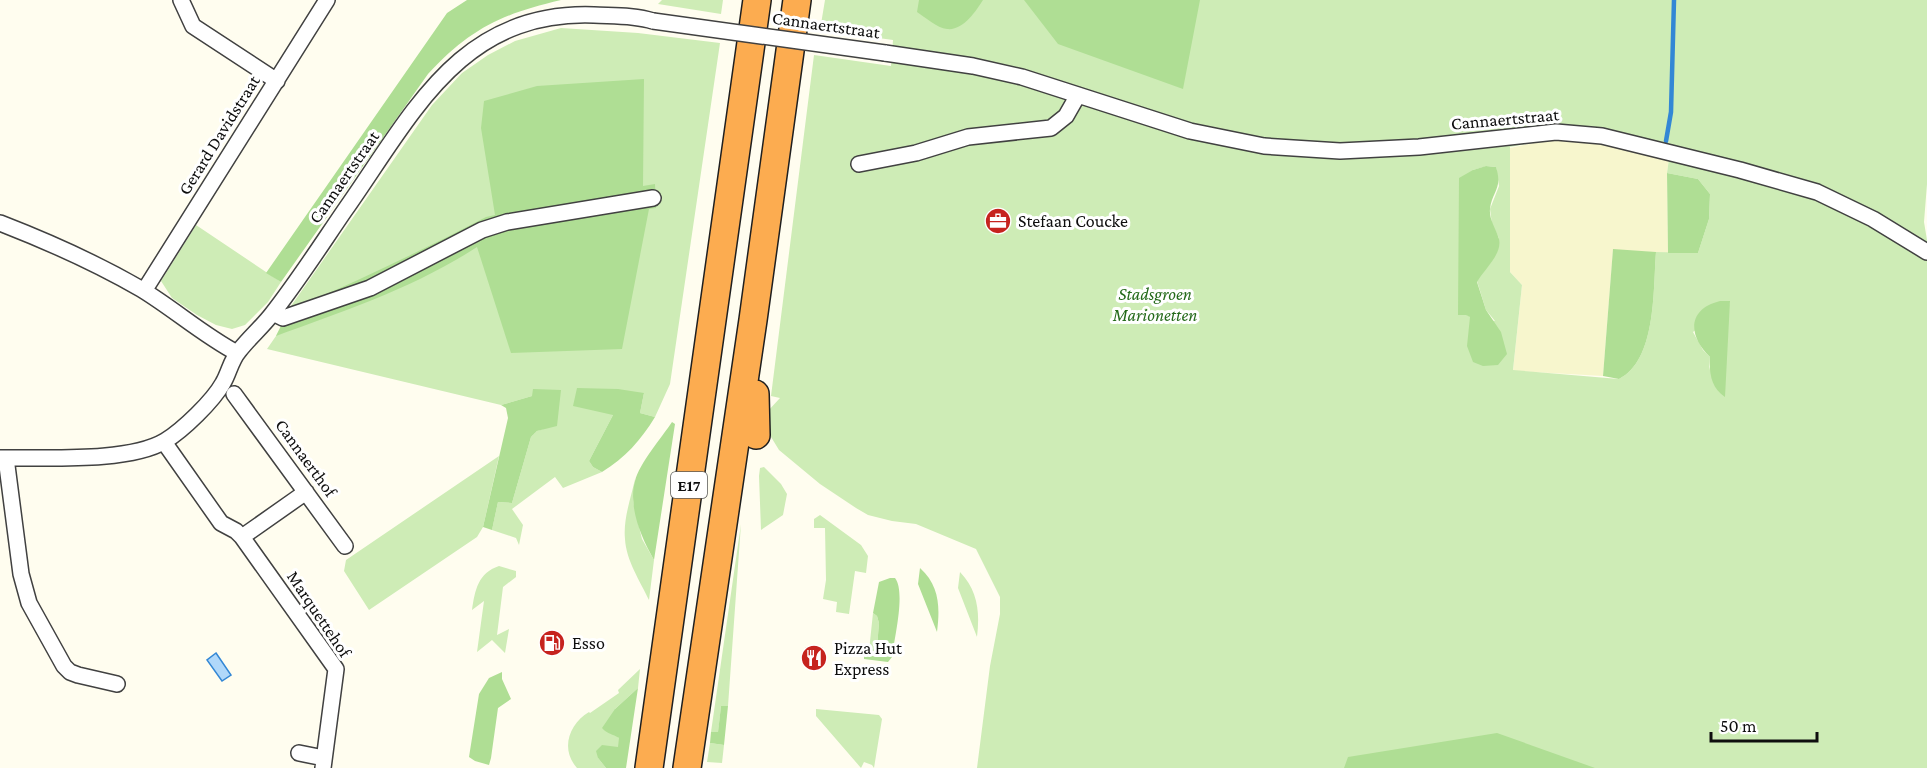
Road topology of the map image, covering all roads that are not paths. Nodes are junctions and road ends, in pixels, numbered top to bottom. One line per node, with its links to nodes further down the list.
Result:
1 (181, 0): 5 (street)
2 (327, 0): 5 (street, Gerard Davidstraat)
3 (757, 0): 9 (highway, E17)
4 (797, 0): 14 (highway, E17)
5 (277, 81): 12 (street, Gerard Davidstraat)
6 (1078, 95): 7 (street); 11 (street, Cannaertstraat); 13 (street, Cannaertstraat, bridge)
7 (859, 164)
8 (653, 198): 13 (street)
9 (729, 203): 15 (highway); 27 (highway, E17)
10 (0, 223): 12 (street)
11 (1925, 245)
12 (144, 291): 16 (street)
13 (273, 313): 16 (street, Cannaertstraat)
14 (753, 320): 18 (highway); 28 (highway, E17)
15 (697, 321)
16 (237, 352): 19 (street, Cannaertstraat)
17 (234, 393): 21 (street, Cannaerthof)
18 (756, 435)
19 (164, 442): 20 (street, Cannaertstraat); 22 (street, Marquettehof)
20 (3, 458): 24 (street)
21 (306, 492): 22 (street); 23 (street, Cannaerthof)
22 (242, 537): 26 (street, Marquettehof)
23 (345, 546)
24 (117, 684)
25 (299, 753): 26 (street, Marquettehof)
26 (324, 763)
27 (649, 768)
28 (687, 768)

